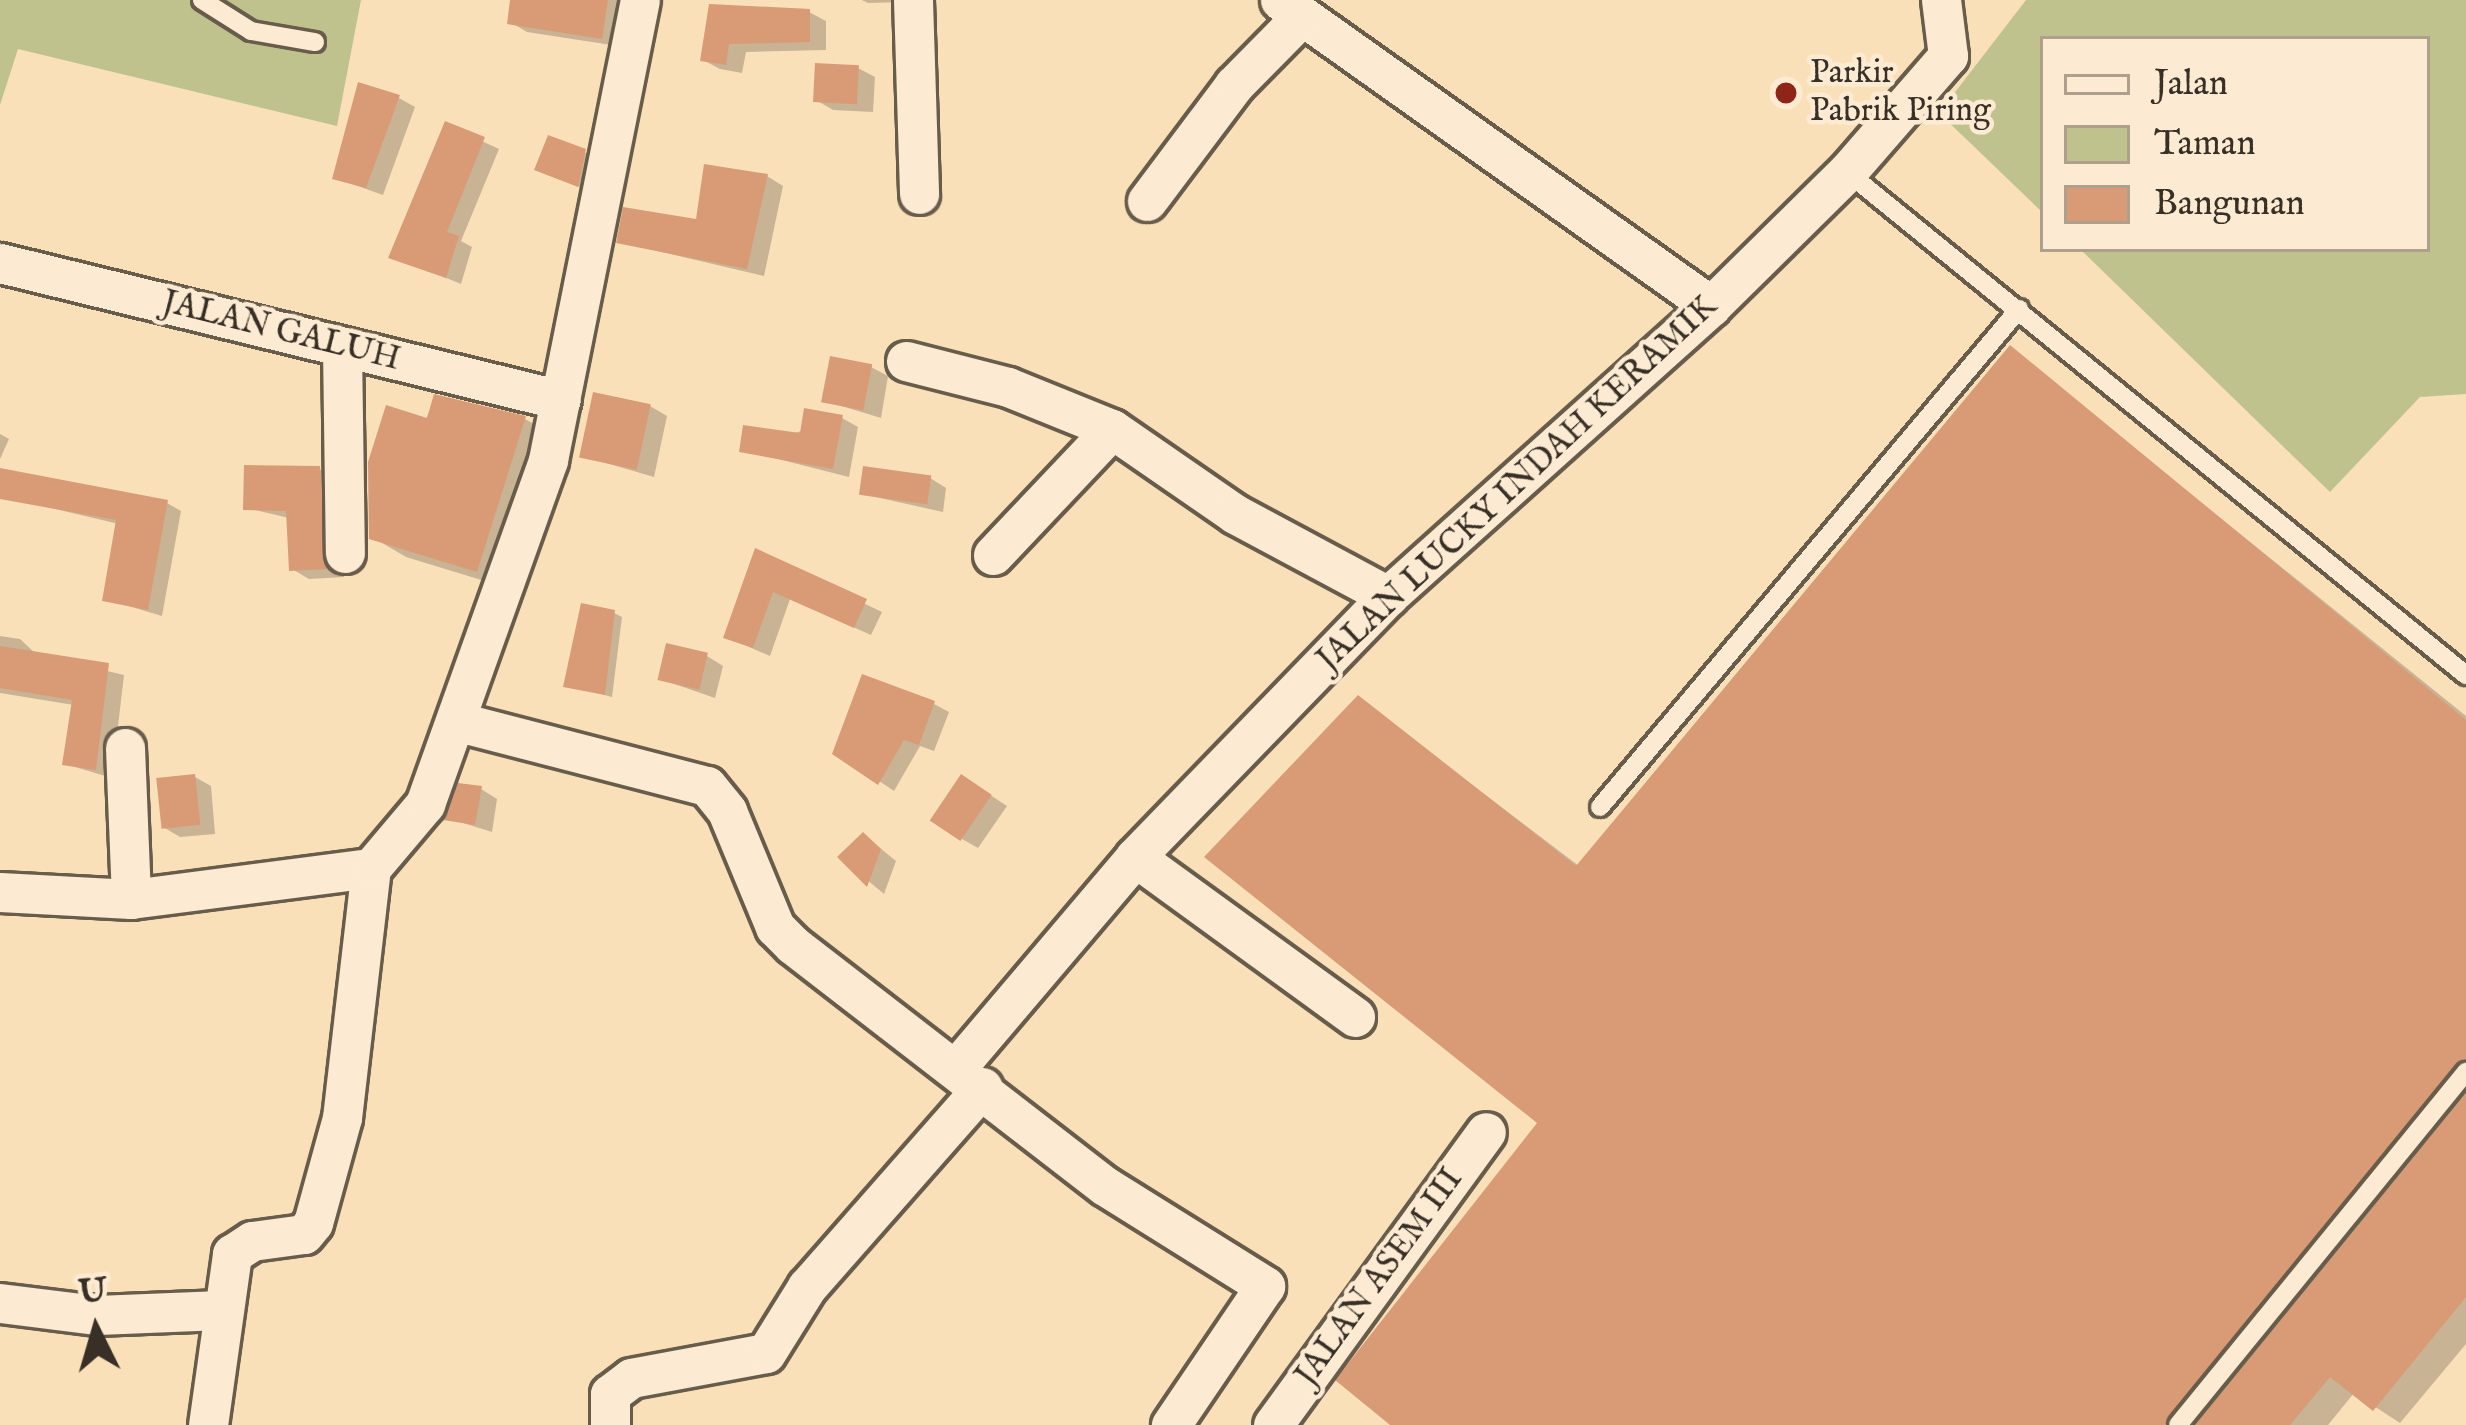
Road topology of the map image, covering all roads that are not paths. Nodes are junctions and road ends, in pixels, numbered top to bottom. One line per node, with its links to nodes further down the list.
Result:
1 (202, 0): 6 (lane)
2 (640, 0): 15 (street)
3 (913, 0): 8 (street)
4 (1941, 0): 7 (street, JALAN LUCKY INDAH KERAMIK)
5 (1291, 9): 9 (street); 11 (street)
6 (315, 42)
7 (1847, 172): 11 (street, JALAN LUCKY INDAH KERAMIK); 12 (lane)
8 (919, 194)
9 (1147, 201)
10 (0, 263): 13 (street, JALAN GALUH)
11 (1711, 306): 19 (street, JALAN LUCKY INDAH KERAMIK)
12 (2019, 309): 20 (lane); 23 (lane)
13 (342, 347): 15 (street, JALAN GALUH); 17 (street)
14 (907, 361): 16 (street)
15 (561, 400): 21 (street)
16 (1112, 429): 18 (street); 19 (street)
17 (345, 553)
18 (993, 554)
19 (1388, 596): 24 (street, JALAN LUCKY INDAH KERAMIK)
20 (2466, 674)
21 (459, 722): 25 (street); 30 (street)
22 (125, 748): 27 (street)
23 (1600, 807)
24 (1135, 857): 28 (street); 30 (street, JALAN LUCKY INDAH KERAMIK)
25 (371, 868): 27 (street); 33 (street)
26 (0, 892): 27 (street)
27 (131, 899)
28 (1355, 1017)
29 (2466, 1072): 38 (lane)
30 (971, 1076): 36 (street, JALAN LUCKY INDAH KERAMIK); 37 (street)
31 (1486, 1132): 34 (street, JALAN ASEM III)
32 (0, 1303): 33 (street)
33 (221, 1310): 35 (street)
34 (1284, 1421)
35 (208, 1425)
36 (610, 1425)
37 (1172, 1425)
38 (2178, 1425)

